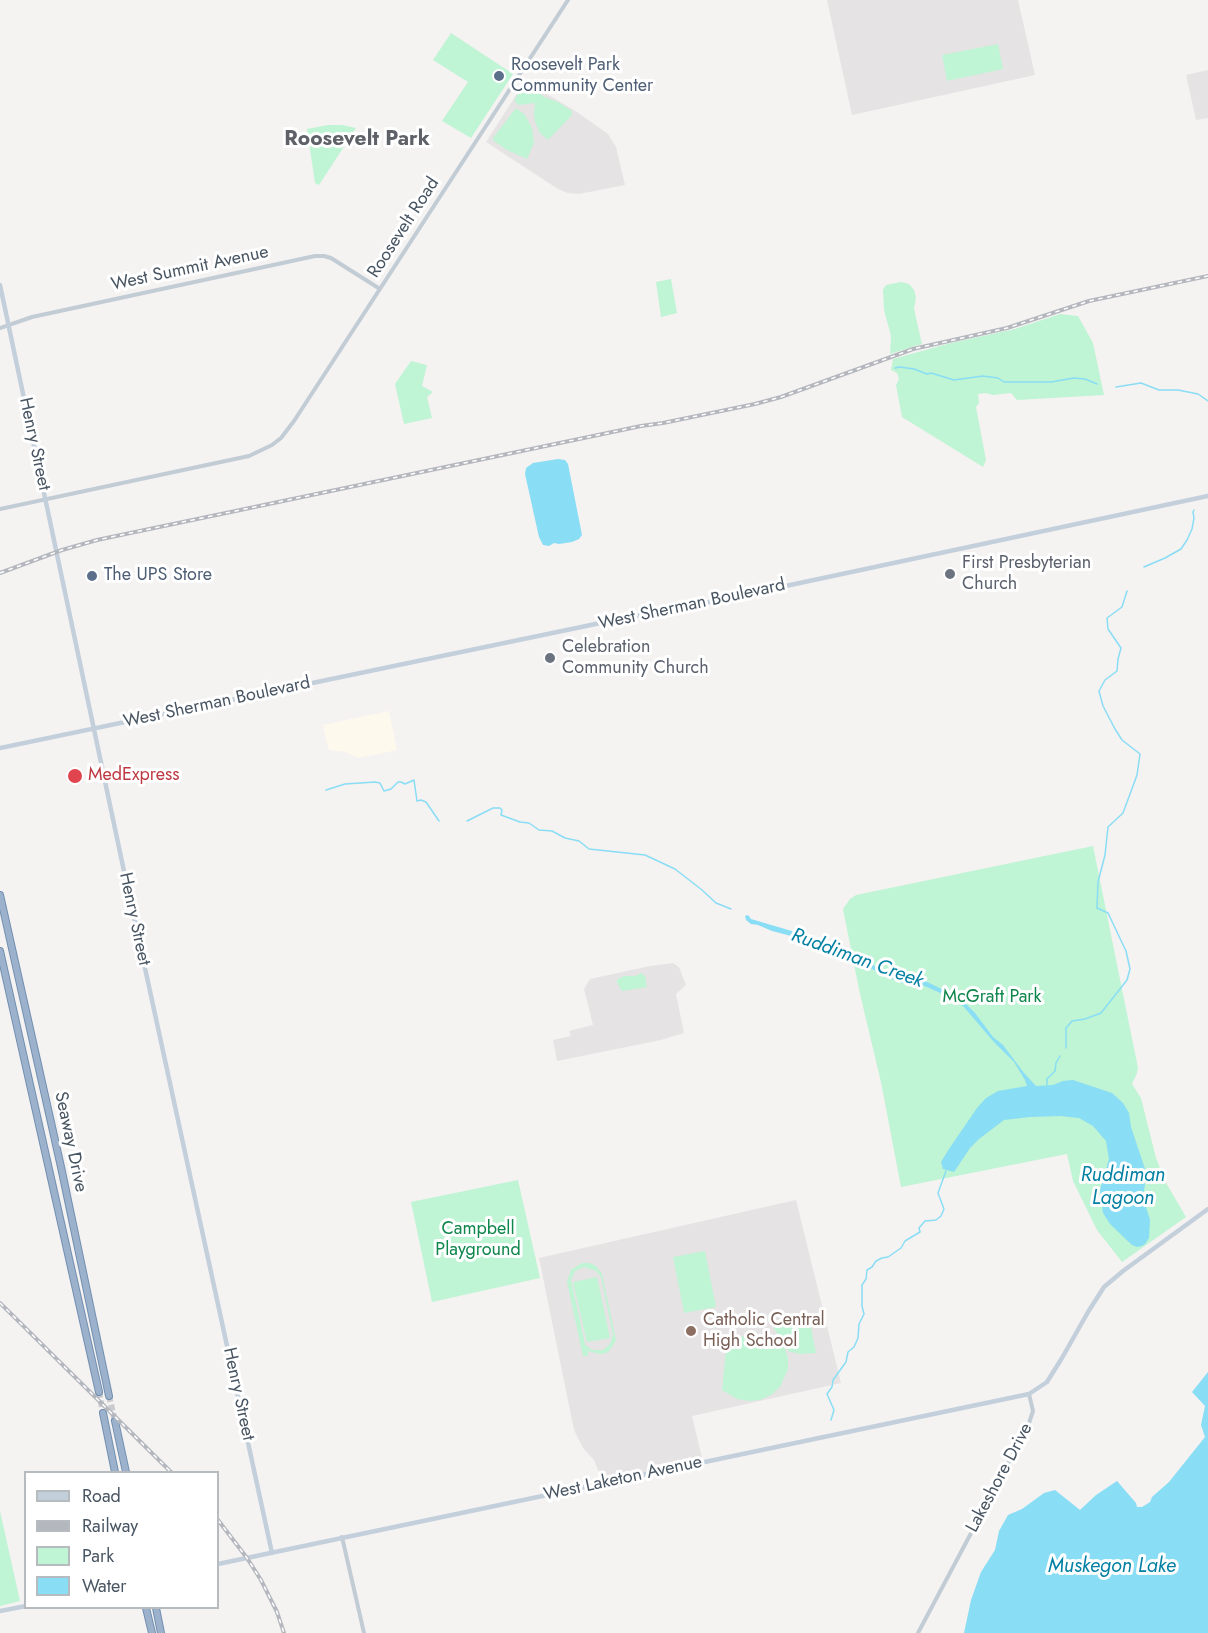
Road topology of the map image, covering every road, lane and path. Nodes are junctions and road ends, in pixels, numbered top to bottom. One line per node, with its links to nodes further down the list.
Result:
1 (568, 0): 3 (street, Roosevelt Road)
2 (0, 285): 4 (main road, Henry Street)
3 (380, 289): 4 (street, West Summit Avenue); 7 (street, Roosevelt Road)
4 (9, 326): 5 (street, West Summit Avenue); 7 (main road, Henry Street)
5 (0, 328)
6 (1208, 496): 9 (main road, West Sherman Boulevard)
7 (45, 499): 8 (street, Roosevelt Road); 9 (main road, Henry Street)
8 (0, 509)
9 (94, 729): 10 (main road, West Sherman Boulevard); 26 (main road, Henry Street)
10 (0, 748)
11 (0, 895): 14 (highway, Seaway Drive)
12 (0, 951): 13 (highway, Seaway Drive)
13 (34, 1104): 14 (highway); 15 (highway, Seaway Drive)
14 (59, 1159): 17 (highway, Seaway Drive)
15 (50, 1177): 17 (highway); 18 (highway, Seaway Drive)
16 (1208, 1209): 19 (main road)
17 (76, 1240): 20 (highway, Seaway Drive)
18 (99, 1392)
19 (1029, 1394): 25 (main road, West Laketon Avenue); 35 (street, Lakeshore Drive)
20 (109, 1395)
21 (103, 1413): 23 (highway)
22 (115, 1421): 24 (highway)
23 (116, 1471)
24 (126, 1471)
25 (342, 1538): 26 (main road, West Laketon Avenue); 34 (street)
26 (272, 1553): 27 (main road, West Laketon Avenue)
27 (219, 1564)
28 (24, 1606): 31 (main road)
29 (145, 1609): 32 (highway)
30 (156, 1609): 33 (highway)
31 (0, 1611)
32 (150, 1633)
33 (161, 1633)
34 (364, 1633)
35 (918, 1633)

